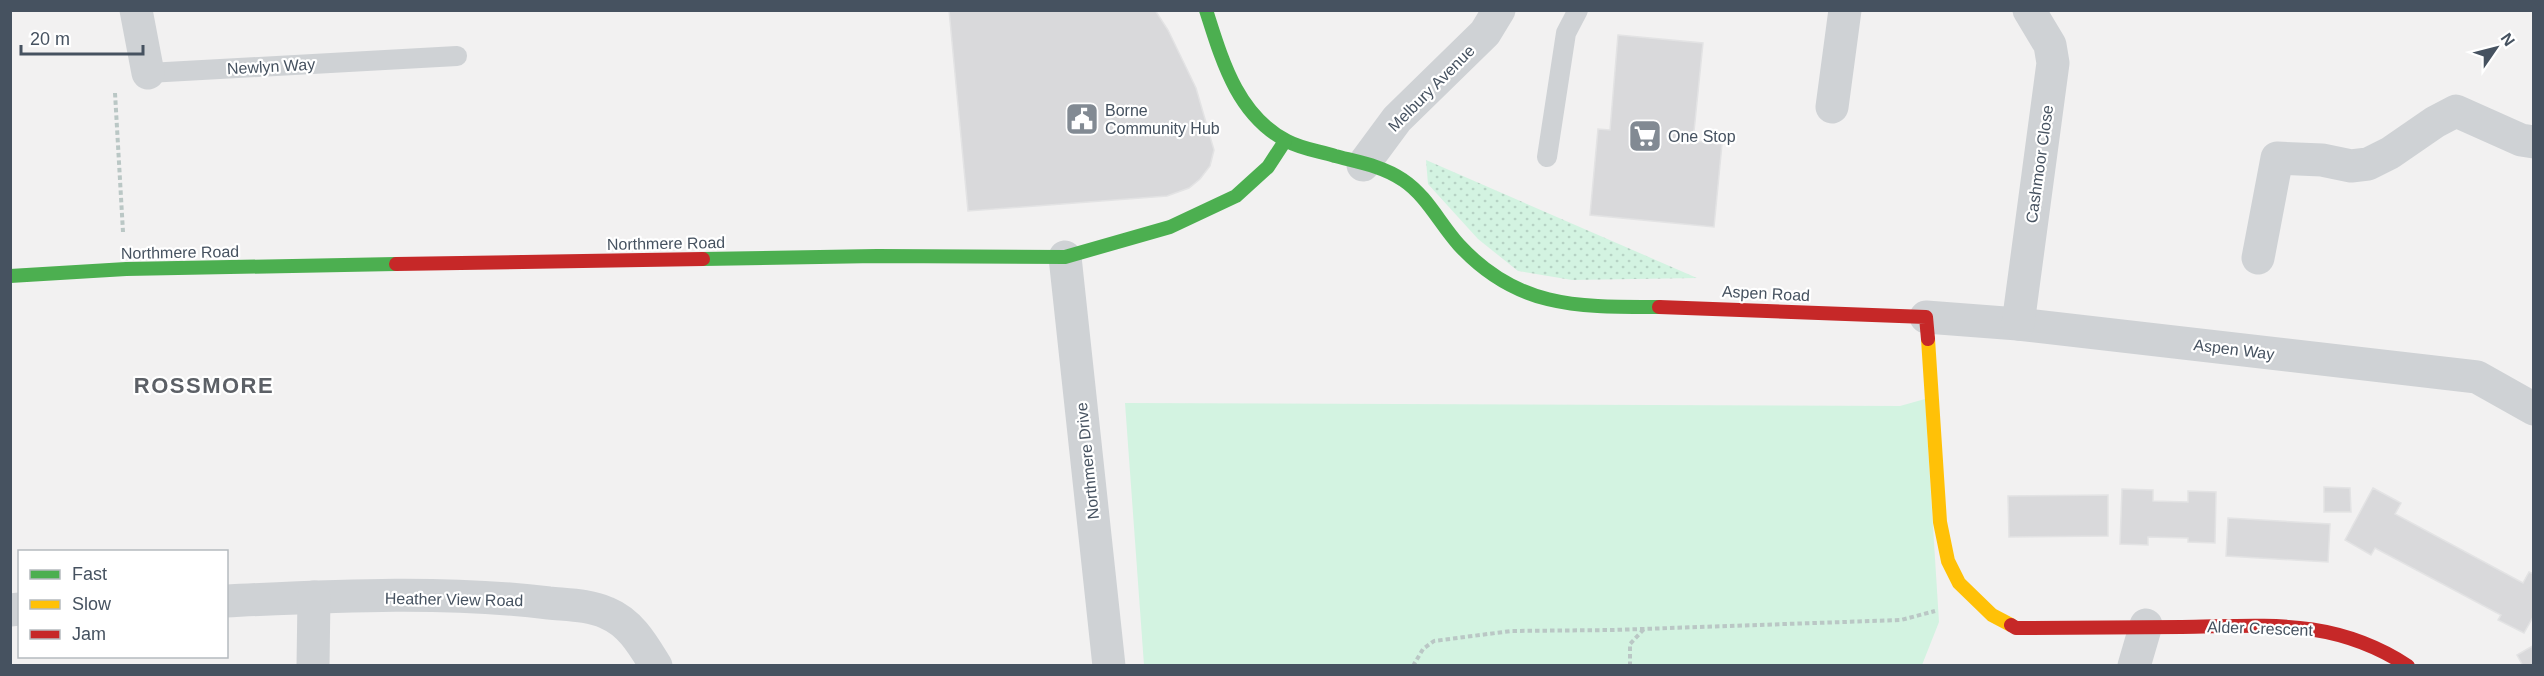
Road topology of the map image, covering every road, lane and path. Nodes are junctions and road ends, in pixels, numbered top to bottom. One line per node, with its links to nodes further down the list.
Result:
1 (136, 10): 8 (street)
2 (1206, 10): 10 (street, Aspen Road)
3 (1499, 10): 13 (street, Melbury Avenue)
4 (1578, 10): 12 (lane)
5 (1845, 10): 9 (street)
6 (2035, 12): 19 (street, Cashmoor Close)
7 (457, 56): 8 (lane, Newlyn Way)
8 (148, 73): 16 (path)
9 (1832, 107)
10 (1286, 141): 13 (street, Aspen Road); 14 (street, Northmere Road)
11 (2534, 142): 15 (street)
12 (1547, 157)
13 (1363, 165): 18 (street, Aspen Road)
14 (1065, 257): 16 (street, Northmere Road); 28 (street, Northmere Drive)
15 (2258, 258)
16 (126, 269): 17 (street, Northmere Road)
17 (10, 276)
18 (1926, 318): 19 (street, Aspen Way); 22 (street)
19 (2018, 324): 20 (street, Aspen Way)
20 (2534, 409)
21 (314, 597): 23 (street, Heather View Road); 26 (street); 27 (street, Heather View Road)
22 (1976, 600): 24 (street); 25 (path)
23 (228, 601)
24 (2146, 625): 31 (street); 32 (street, Alder Crescent)
25 (1645, 628): 29 (path); 30 (path)
26 (313, 666)
27 (656, 666)
28 (1109, 666)
29 (1413, 666)
30 (1630, 666)
31 (2134, 666)
32 (2408, 666)

